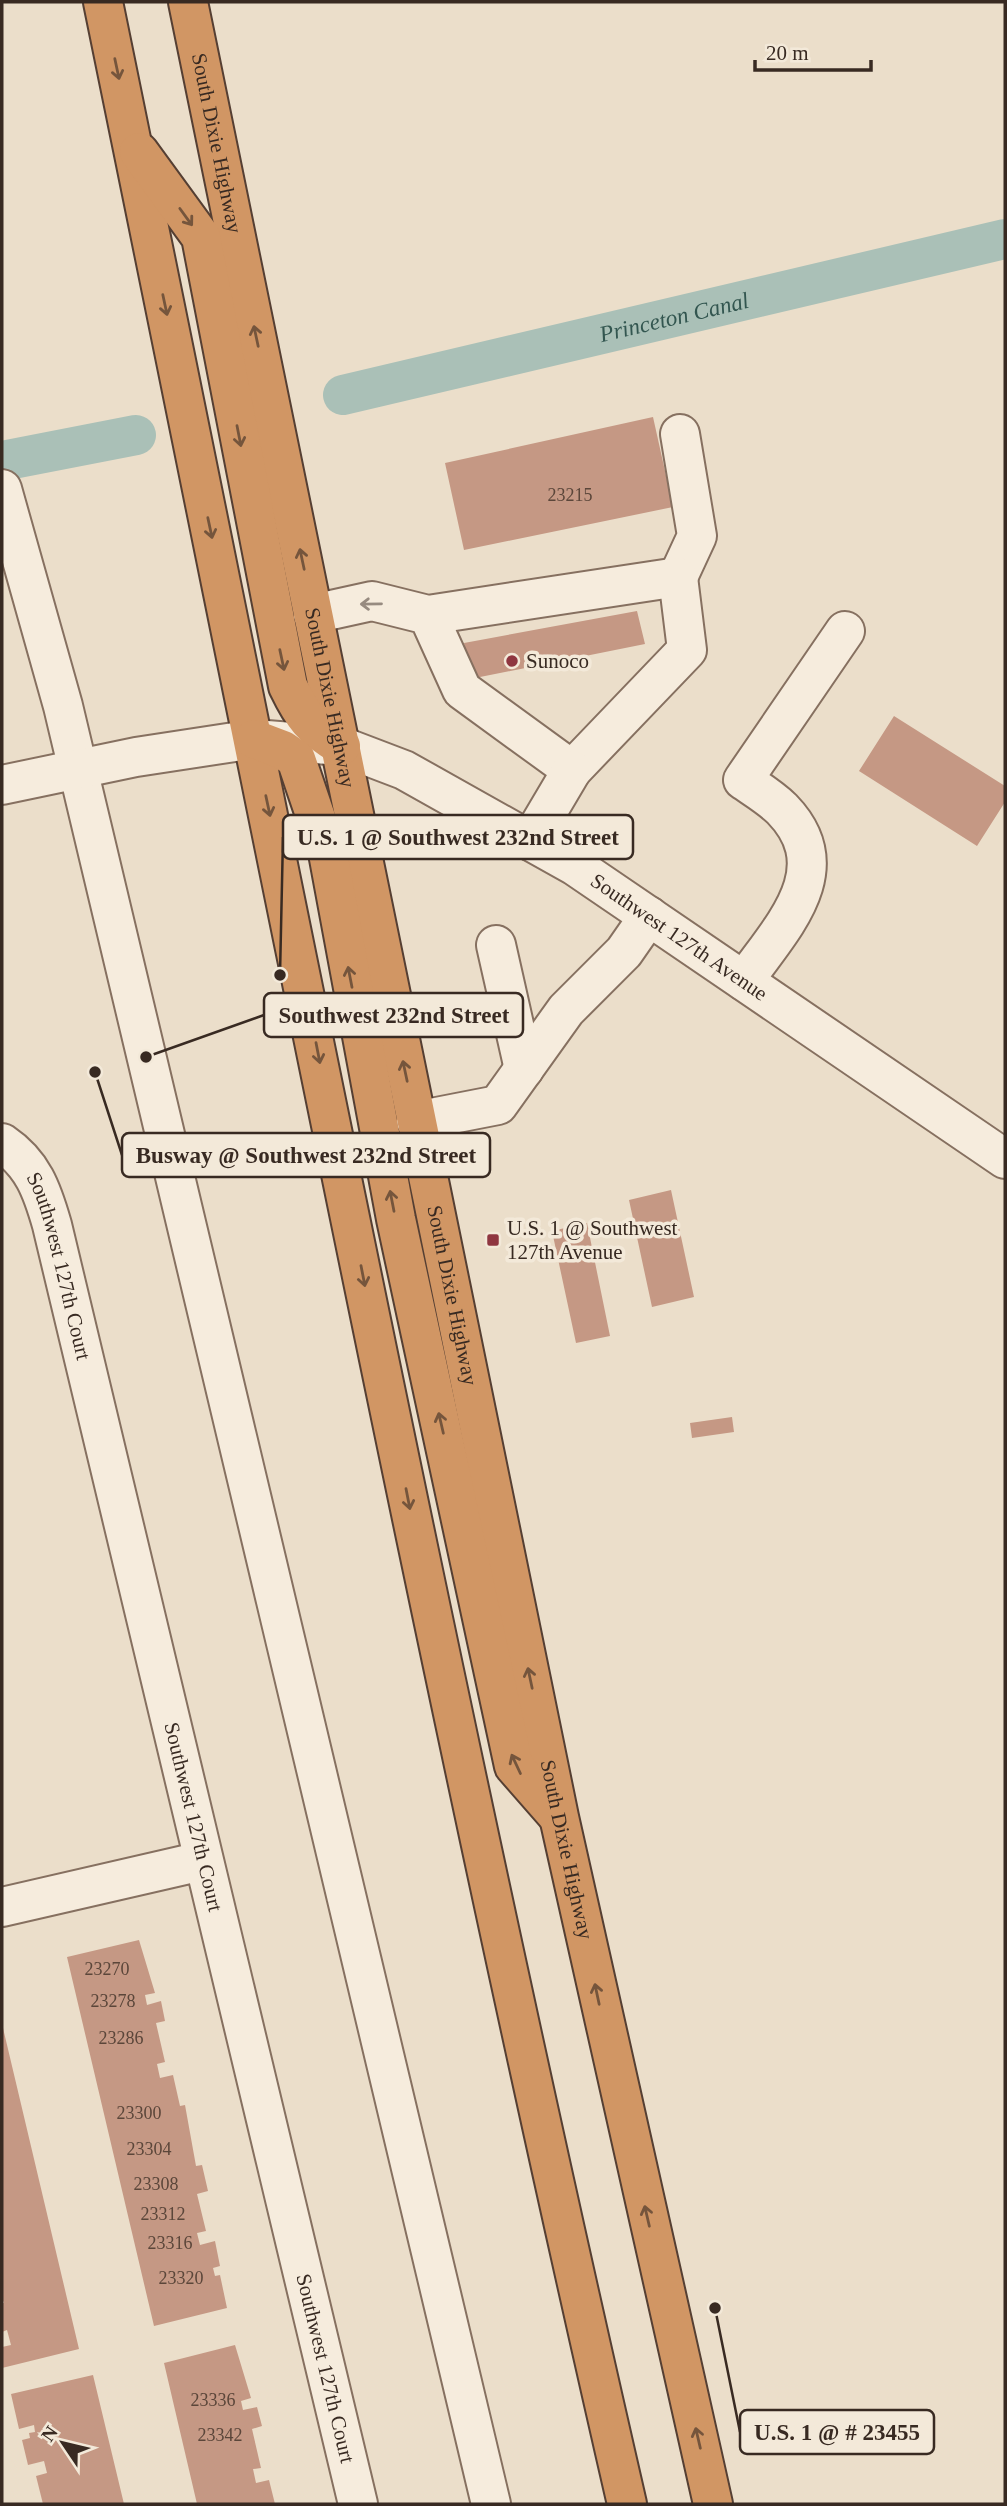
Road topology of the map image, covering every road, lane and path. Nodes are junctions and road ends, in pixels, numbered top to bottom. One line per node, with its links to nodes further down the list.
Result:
1 (103, 2): 3 (highway, one-way to 3)
2 (188, 2): 7 (highway, South Dixie Highway, one-way to 2)
3 (132, 142): 10 (highway, one-way to 10); 11 (highway, one-way to 11)
4 (680, 434): 6 (street)
5 (2, 489): 12 (street)
6 (678, 577): 8 (street); 13 (street)
7 (313, 614): 8 (street, one-way to 7); 11 (highway, South Dixie Highway)
8 (428, 615): 13 (street)
9 (845, 631): 18 (street)
10 (254, 739): 11 (street, Southwest 127th Avenue); 12 (street, Southwest 127th Avenue); 23 (highway, one-way to 10); 28 (highway, one-way to 28)
11 (341, 746): 15 (street, Southwest 127th Avenue); 20 (highway, South Dixie Highway, one-way to 11)
12 (76, 768): 14 (street, Southwest 127th Avenue); 27 (street)
13 (572, 770): 15 (street)
14 (2, 785)
15 (530, 841): 16 (street, Southwest 127th Avenue)
16 (649, 916): 18 (street, Southwest 127th Avenue); 19 (street)
17 (496, 945): 19 (street)
18 (744, 981): 22 (street, Southwest 127th Avenue)
19 (524, 1069): 20 (street)
20 (416, 1121): 23 (highway, South Dixie Highway, one-way to 20)
21 (2, 1143): 24 (street, Southwest 127th Court)
22 (1005, 1159)
23 (559, 1817): 29 (highway, South Dixie Highway, one-way to 23)
24 (202, 1861): 25 (street); 26 (street, Southwest 127th Court)
25 (2, 1907)
26 (358, 2504)
27 (491, 2504)
28 (627, 2504)
29 (713, 2504)

